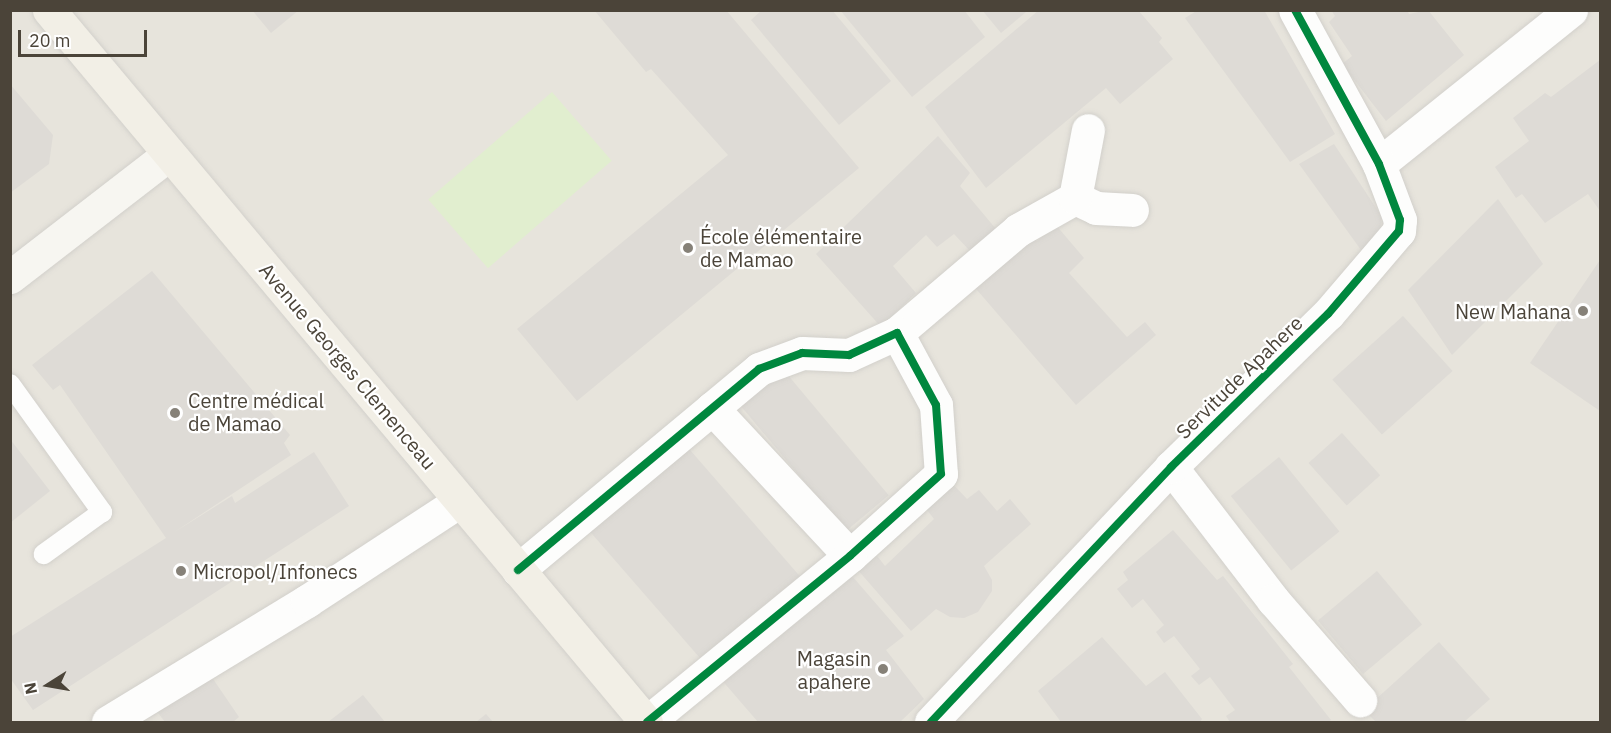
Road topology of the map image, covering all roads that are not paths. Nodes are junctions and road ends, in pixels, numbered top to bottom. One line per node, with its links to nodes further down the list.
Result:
1 (1295, 10): 6 (street, Servitude Apahere)
2 (1571, 10): 6 (street)
3 (50, 11): 5 (main road, Avenue Georges Clemenceau)
4 (1088, 129): 7 (street)
5 (169, 154): 9 (street); 14 (main road, Avenue Georges Clemenceau)
6 (1379, 164): 13 (street, Servitude Apahere)
7 (1075, 198): 8 (street); 10 (street)
8 (1132, 210)
9 (10, 277)
10 (897, 333): 12 (street); 16 (street)
11 (10, 384): 15 (lane)
12 (712, 408): 16 (street); 17 (street)
13 (1171, 467): 18 (street); 21 (street, Servitude Apahere)
14 (460, 501): 17 (main road, Avenue Georges Clemenceau); 19 (street)
15 (44, 554)
16 (850, 556): 20 (street)
17 (518, 570): 20 (main road, Avenue Georges Clemenceau)
18 (1360, 700)
19 (108, 723)
20 (646, 723)
21 (931, 723)

